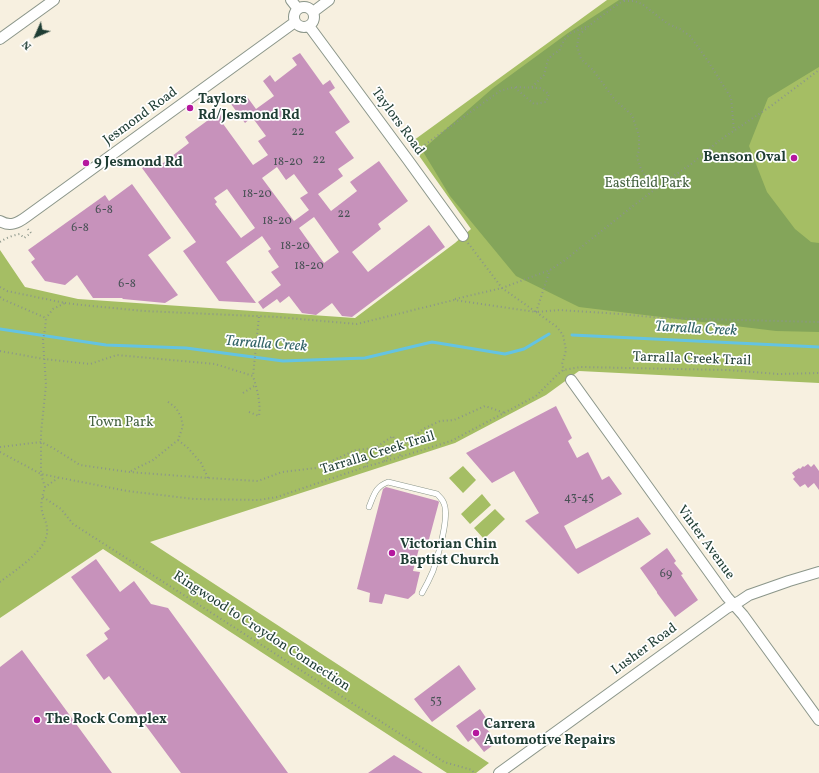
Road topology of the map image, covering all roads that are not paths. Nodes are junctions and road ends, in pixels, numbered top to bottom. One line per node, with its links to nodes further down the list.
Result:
1 (54, 0): 8 (street)
2 (291, 0): 4 (street)
3 (329, 0): 5 (street)
4 (298, 9): 5 (street); 6 (street)
5 (313, 12): 7 (street)
6 (295, 22): 7 (street); 9 (street, Jesmond Road)
7 (309, 26): 10 (street, Taylors Road)
8 (0, 39)
9 (0, 222)
10 (463, 236)
11 (571, 380): 15 (street, Vinter Avenue)
12 (369, 507): 14 (lane)
13 (819, 572): 15 (street, Lusher Road)
14 (422, 593)
15 (734, 605): 16 (street, Vinter Avenue); 17 (street, Lusher Road)
16 (819, 720)
17 (499, 773)

